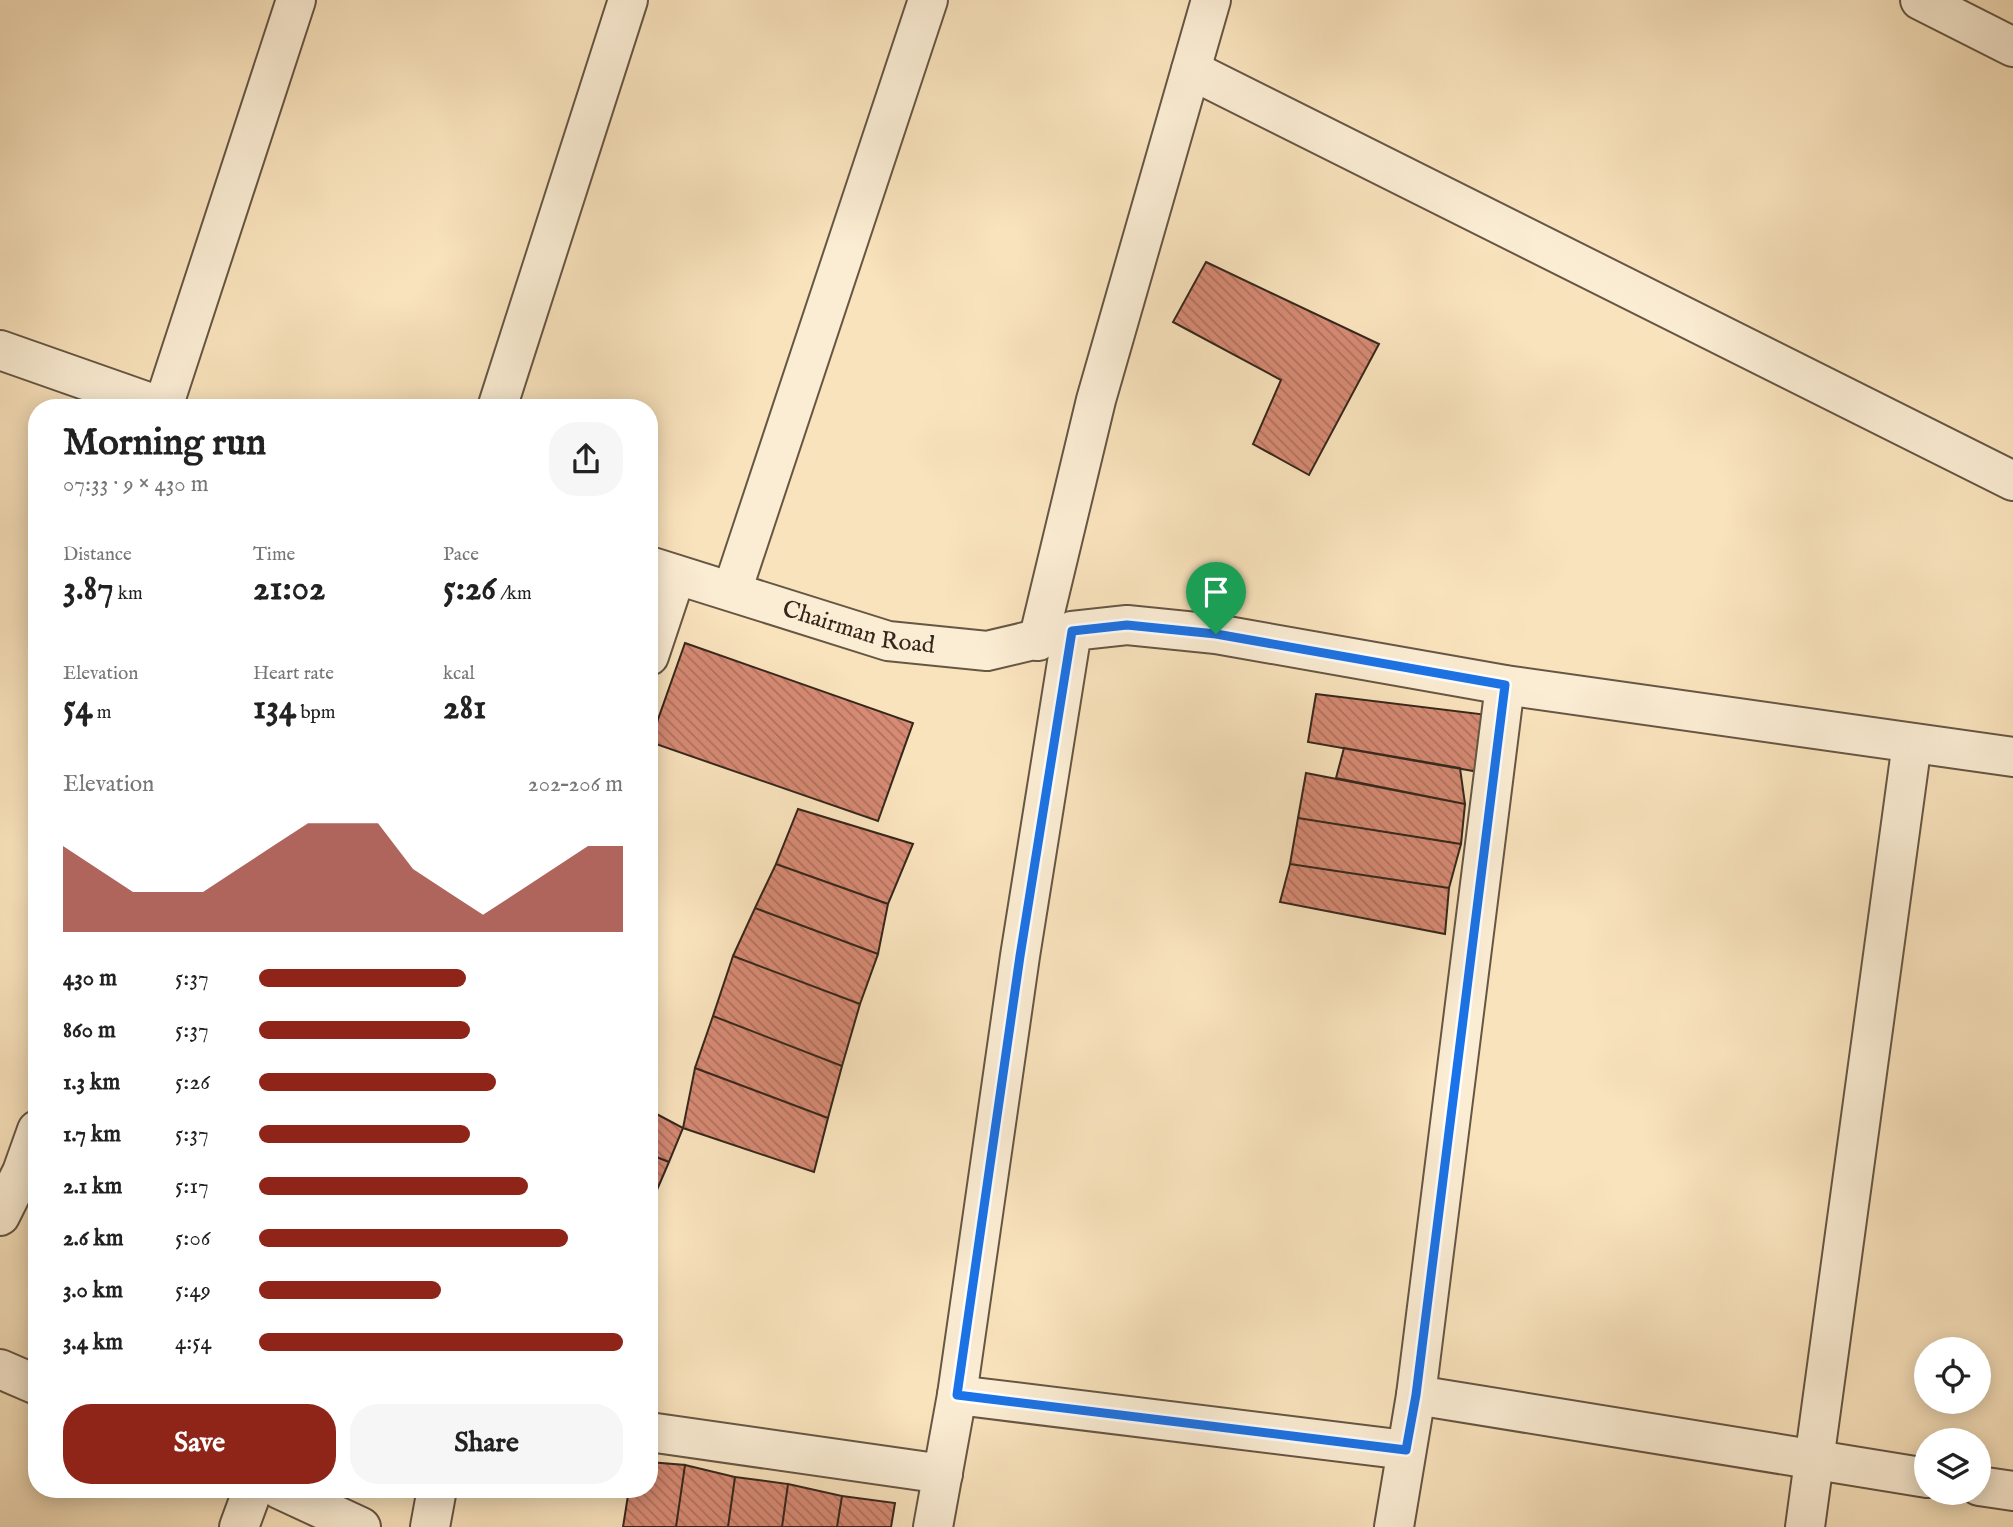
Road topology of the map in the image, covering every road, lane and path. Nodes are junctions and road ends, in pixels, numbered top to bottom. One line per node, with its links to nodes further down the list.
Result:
1 (296, 0): 10 (street)
2 (628, 0): 11 (street)
3 (928, 0): 14 (street)
4 (1211, 0): 7 (street)
5 (1920, 0): 6 (street)
6 (2013, 47)
7 (1191, 70): 12 (street); 16 (street)
8 (0, 350): 9 (street)
9 (141, 399)
10 (167, 399)
11 (500, 399)
12 (2013, 481)
13 (663, 570): 14 (street, Chairman Road); 15 (street)
14 (732, 591): 16 (street, Chairman Road)
15 (658, 601)
16 (1055, 636): 17 (street, Chairman Road); 24 (street)
17 (1505, 685): 18 (street, Chairman Road); 25 (street)
18 (1912, 743): 19 (street, Chairman Road); 28 (street)
19 (2013, 757)
20 (28, 1155): 21 (street)
21 (0, 1216)
22 (0, 1369): 23 (street)
23 (28, 1381)
24 (957, 1395): 27 (street); 29 (street)
25 (1416, 1395): 27 (street); 28 (street)
26 (658, 1433): 29 (street)
27 (1406, 1450): 40 (street)
28 (1814, 1460): 30 (street); 41 (street)
29 (943, 1474): 39 (street)
30 (1914, 1476)
31 (1991, 1488): 32 (street)
32 (2013, 1491)
33 (250, 1498): 36 (street)
34 (435, 1498): 38 (street)
35 (334, 1500): 37 (street)
36 (239, 1527)
37 (360, 1527)
38 (430, 1527)
39 (933, 1527)
40 (1394, 1527)
41 (1805, 1527)

